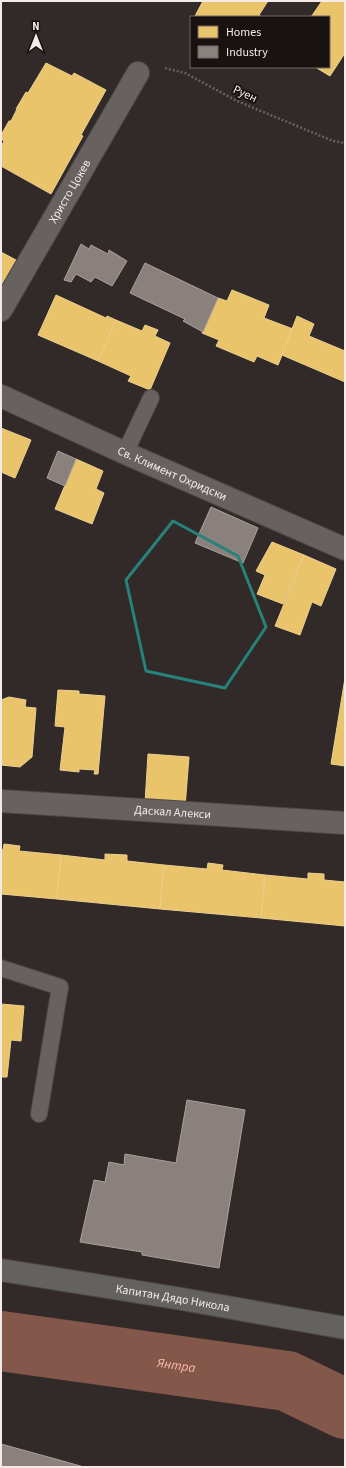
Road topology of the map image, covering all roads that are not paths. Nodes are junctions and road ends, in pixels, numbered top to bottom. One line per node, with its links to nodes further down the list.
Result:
1 (138, 73): 2 (street, Христо Цокев)
2 (1, 310)
3 (1, 396): 5 (street, Св. Климент Охридски)
4 (151, 398): 5 (lane)
5 (125, 452): 6 (street, Св. Климент Охридски)
6 (345, 549)
7 (1, 801): 8 (street, Даскал Алекси)
8 (345, 823)
9 (1, 968): 10 (lane)
10 (39, 1114)
11 (1, 1270): 12 (street, Капитан Дядо Никола)
12 (345, 1328)

